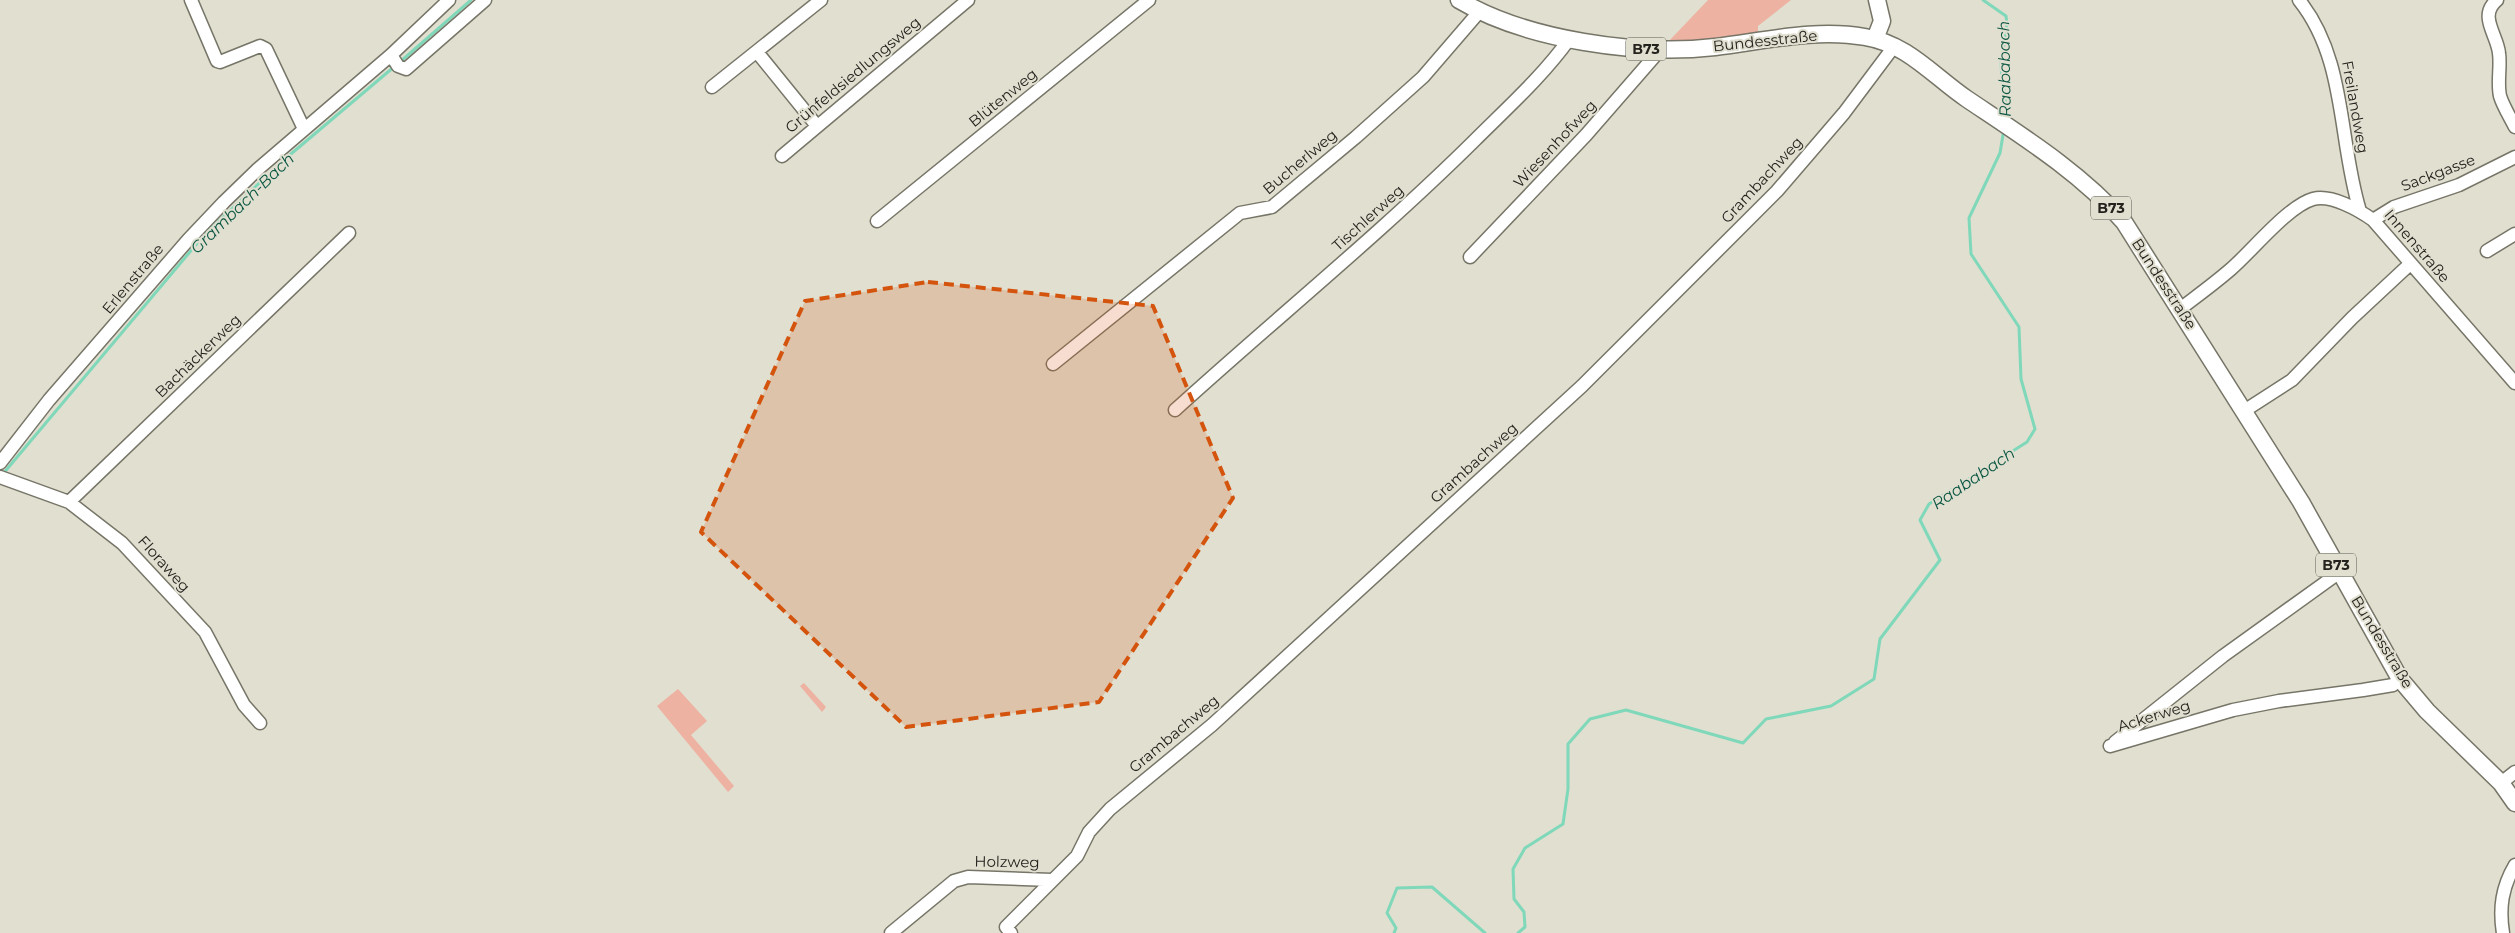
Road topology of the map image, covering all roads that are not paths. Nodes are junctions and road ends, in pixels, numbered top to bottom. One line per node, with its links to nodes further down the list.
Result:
1 (191, 0): 23 (street)
2 (449, 0): 19 (street, Erlenstraße)
3 (485, 0): 19 (street, Erlenstraße)
4 (821, 0): 18 (street)
5 (968, 0): 21 (street, Grünfeldsiedlungsweg)
6 (1149, 0): 30 (street, Blütenweg)
7 (1459, 0): 12 (main road, Bundesstraße / B73)
8 (1877, 0): 15 (main road)
9 (2299, 0): 13 (street, Freilandweg)
10 (2313, 0): 13 (street)
11 (2498, 0): 22 (street)
12 (1479, 12): 14 (main road, Bundesstraße / B73); 37 (street, Bucherlweg)
13 (2309, 13): 26 (street, Freilandweg)
14 (1570, 38): 17 (main road, Bundesstraße / B73); 39 (street, Tischlerweg)
15 (1875, 39): 16 (main road, Bundesstraße / B73); 17 (main road, Bundesstraße / B73)
16 (1895, 45): 36 (main road, Bundesstraße / B73); 51 (street, Grambachweg)
17 (1660, 50): 34 (street, Wiesenhofweg)
18 (757, 52): 20 (street); 21 (street)
19 (394, 61): 23 (street, Erlenstraße)
20 (712, 87)
21 (817, 126): 24 (street, Grünfeldsiedlungsweg)
22 (2515, 127)
23 (304, 129): 41 (street, Erlenstraße)
24 (782, 156)
25 (2515, 157): 29 (street, Sackgasse)
26 (2353, 189): 27 (street); 28 (street, Freilandweg)
27 (2333, 201): 28 (street, Innenstraße); 36 (street, Innenstraße)
28 (2360, 210): 29 (street, Innenstraße)
29 (2373, 220): 35 (street, Innenstraße)
30 (877, 221)
31 (349, 233): 43 (street, Bachäckerweg)
32 (2515, 234): 33 (street)
33 (2487, 251)
34 (1470, 257)
35 (2410, 264): 38 (street, Innenstraße); 40 (street)
36 (2180, 309): 40 (main road, Bundesstraße / B73)
37 (1053, 364)
38 (2515, 382)
39 (1175, 410)
40 (2244, 411): 44 (main road, Bundesstraße / B73)
41 (0, 464)
42 (1, 478): 43 (street, Floraweg)
43 (69, 502): 46 (street, Floraweg)
44 (2340, 572): 45 (main road, Bundesstraße / B73); 45 (street, Ackerweg)
45 (2400, 679): 48 (main road, Bundesstraße / B73)
46 (260, 723)
47 (2515, 772): 48 (street)
48 (2501, 783): 49 (main road, Bundesstraße / B73)
49 (2515, 802)
50 (2515, 865): 54 (street)
51 (1052, 880): 52 (street, Holzweg); 53 (street, Grambachweg)
52 (891, 933)
53 (1011, 933)
54 (2504, 933)

